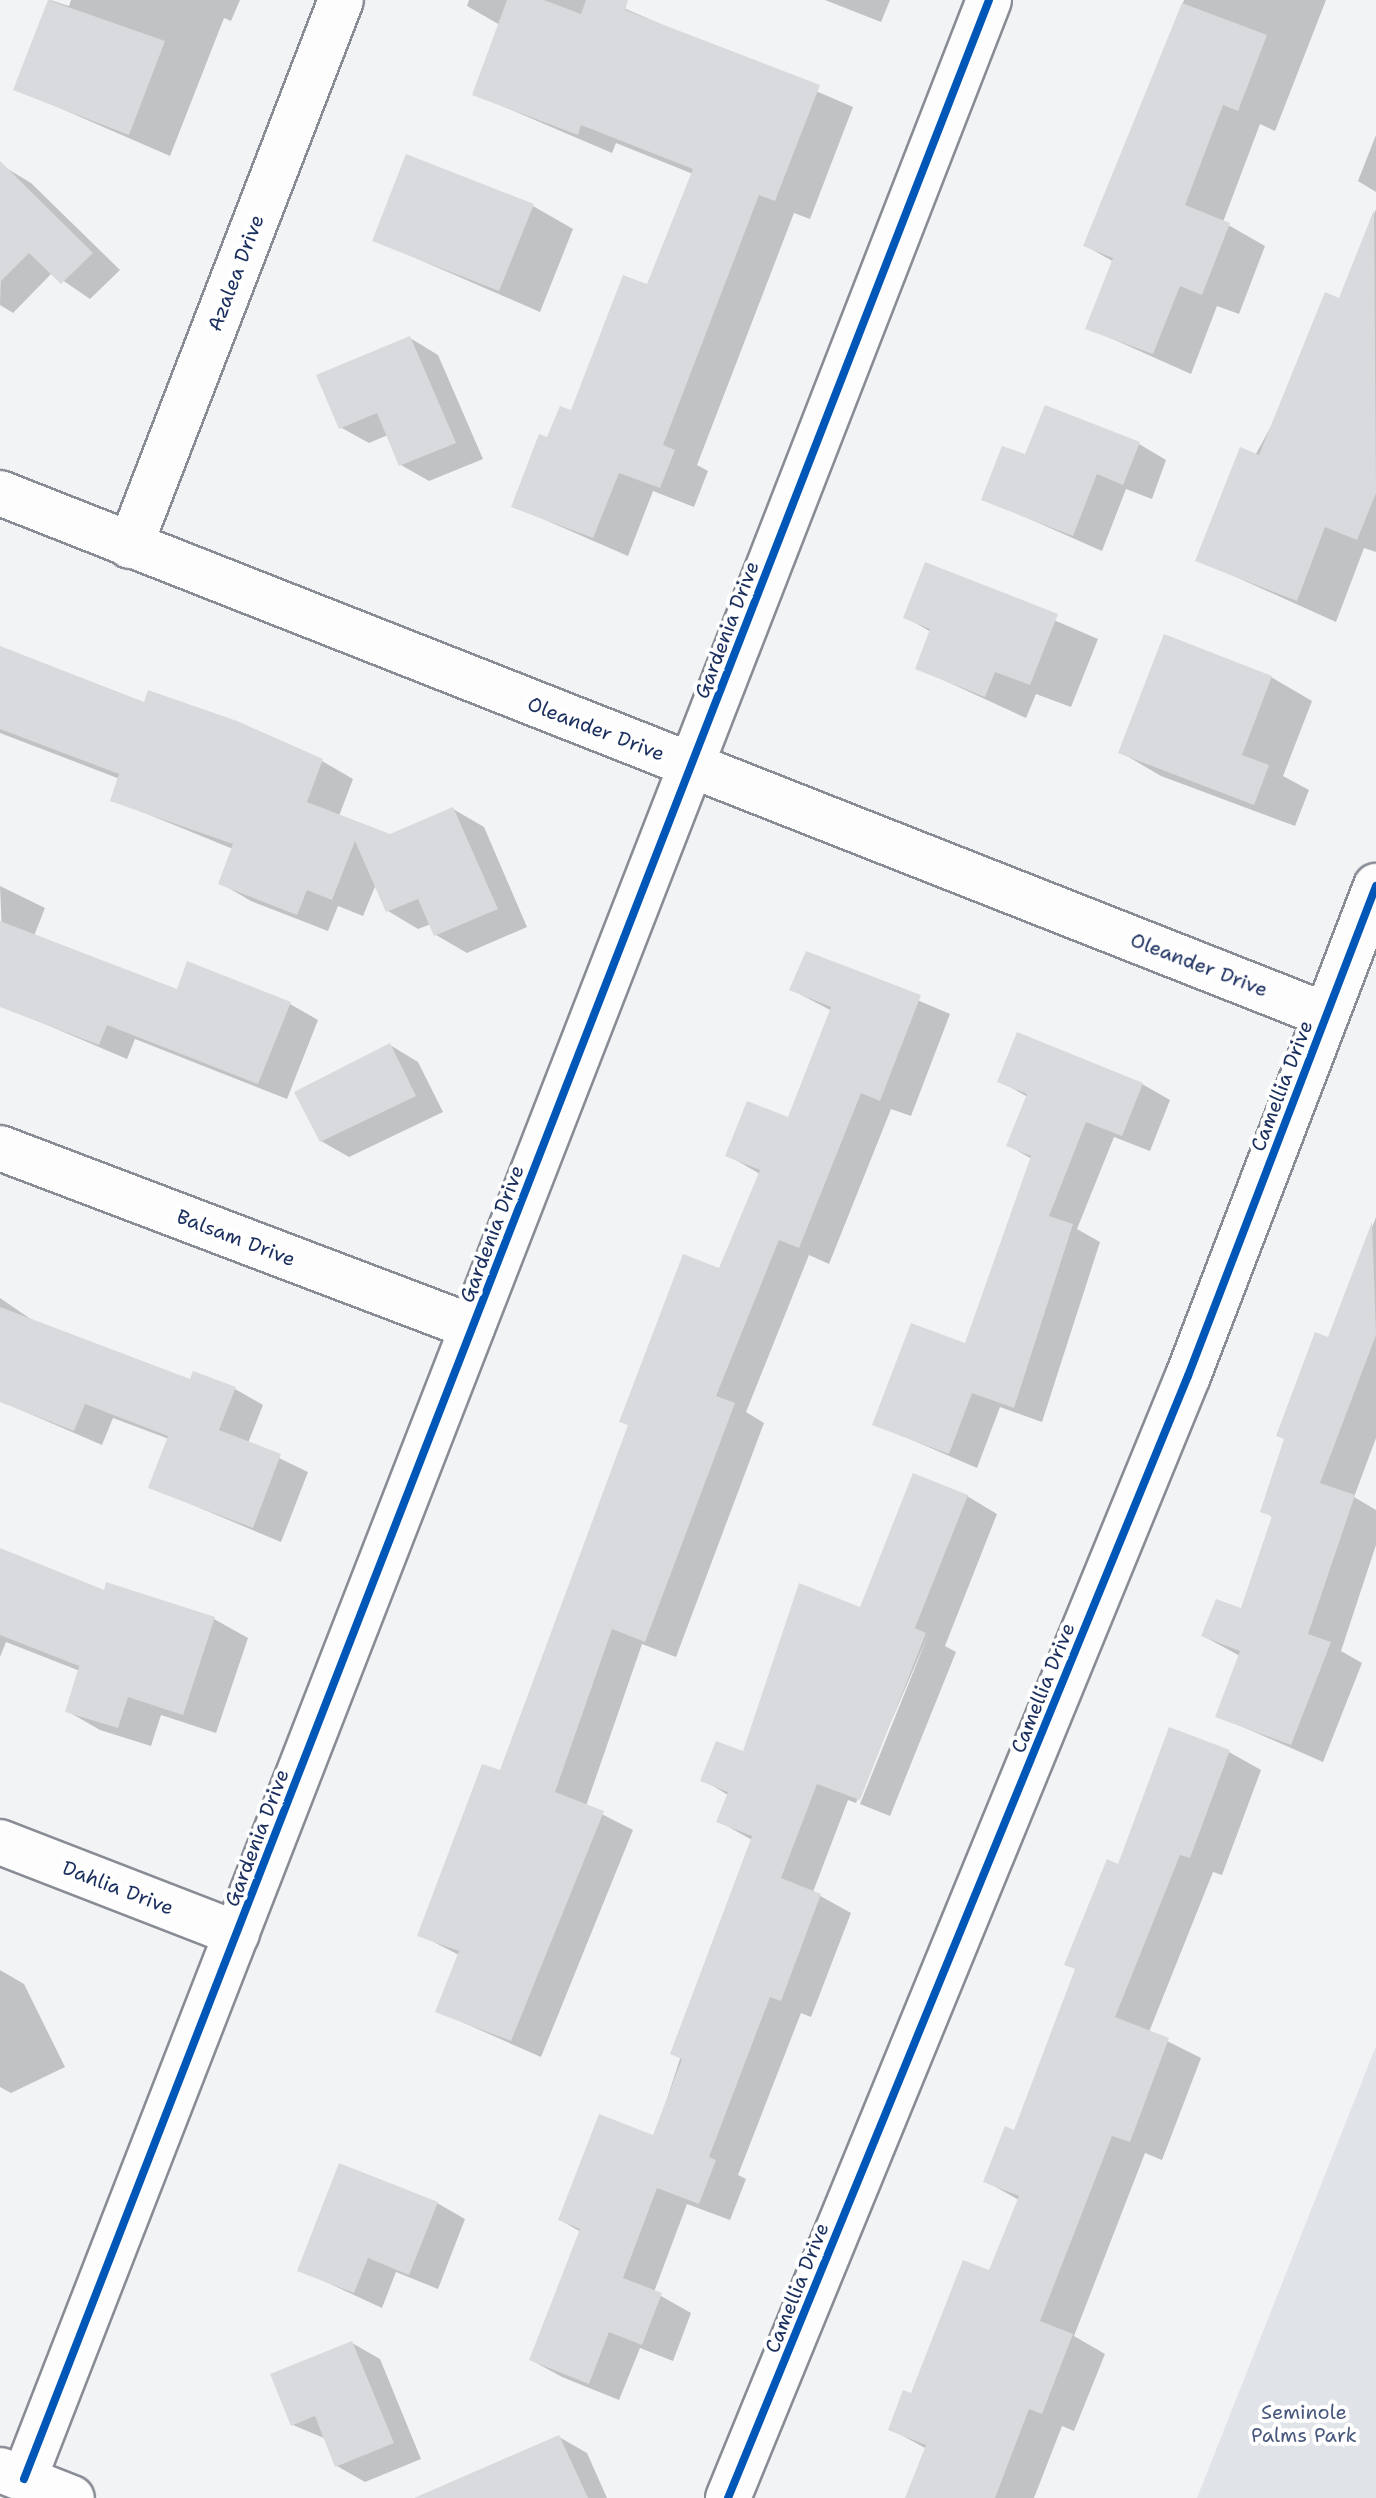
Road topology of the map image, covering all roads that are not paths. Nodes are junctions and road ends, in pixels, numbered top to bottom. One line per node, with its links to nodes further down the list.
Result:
1 (341, 0): 4 (street, Azalea Drive)
2 (989, 0): 5 (street, Gardenia Drive)
3 (0, 493): 4 (street, Oleander Drive)
4 (130, 546): 5 (street, Oleander Drive)
5 (691, 766): 7 (street, Oleander Drive); 9 (street, Gardenia Drive)
6 (1376, 886): 7 (street, Camellia Drive)
7 (1326, 1015): 14 (street, Camellia Drive)
8 (0, 1148): 9 (street, Balsam Drive)
9 (472, 1327): 11 (street, Gardenia Drive)
10 (0, 1842): 11 (street, Dahlia Drive)
11 (237, 1934): 12 (street, Gardenia Drive)
12 (12, 2475): 13 (street)
13 (72, 2498)
14 (728, 2498)

